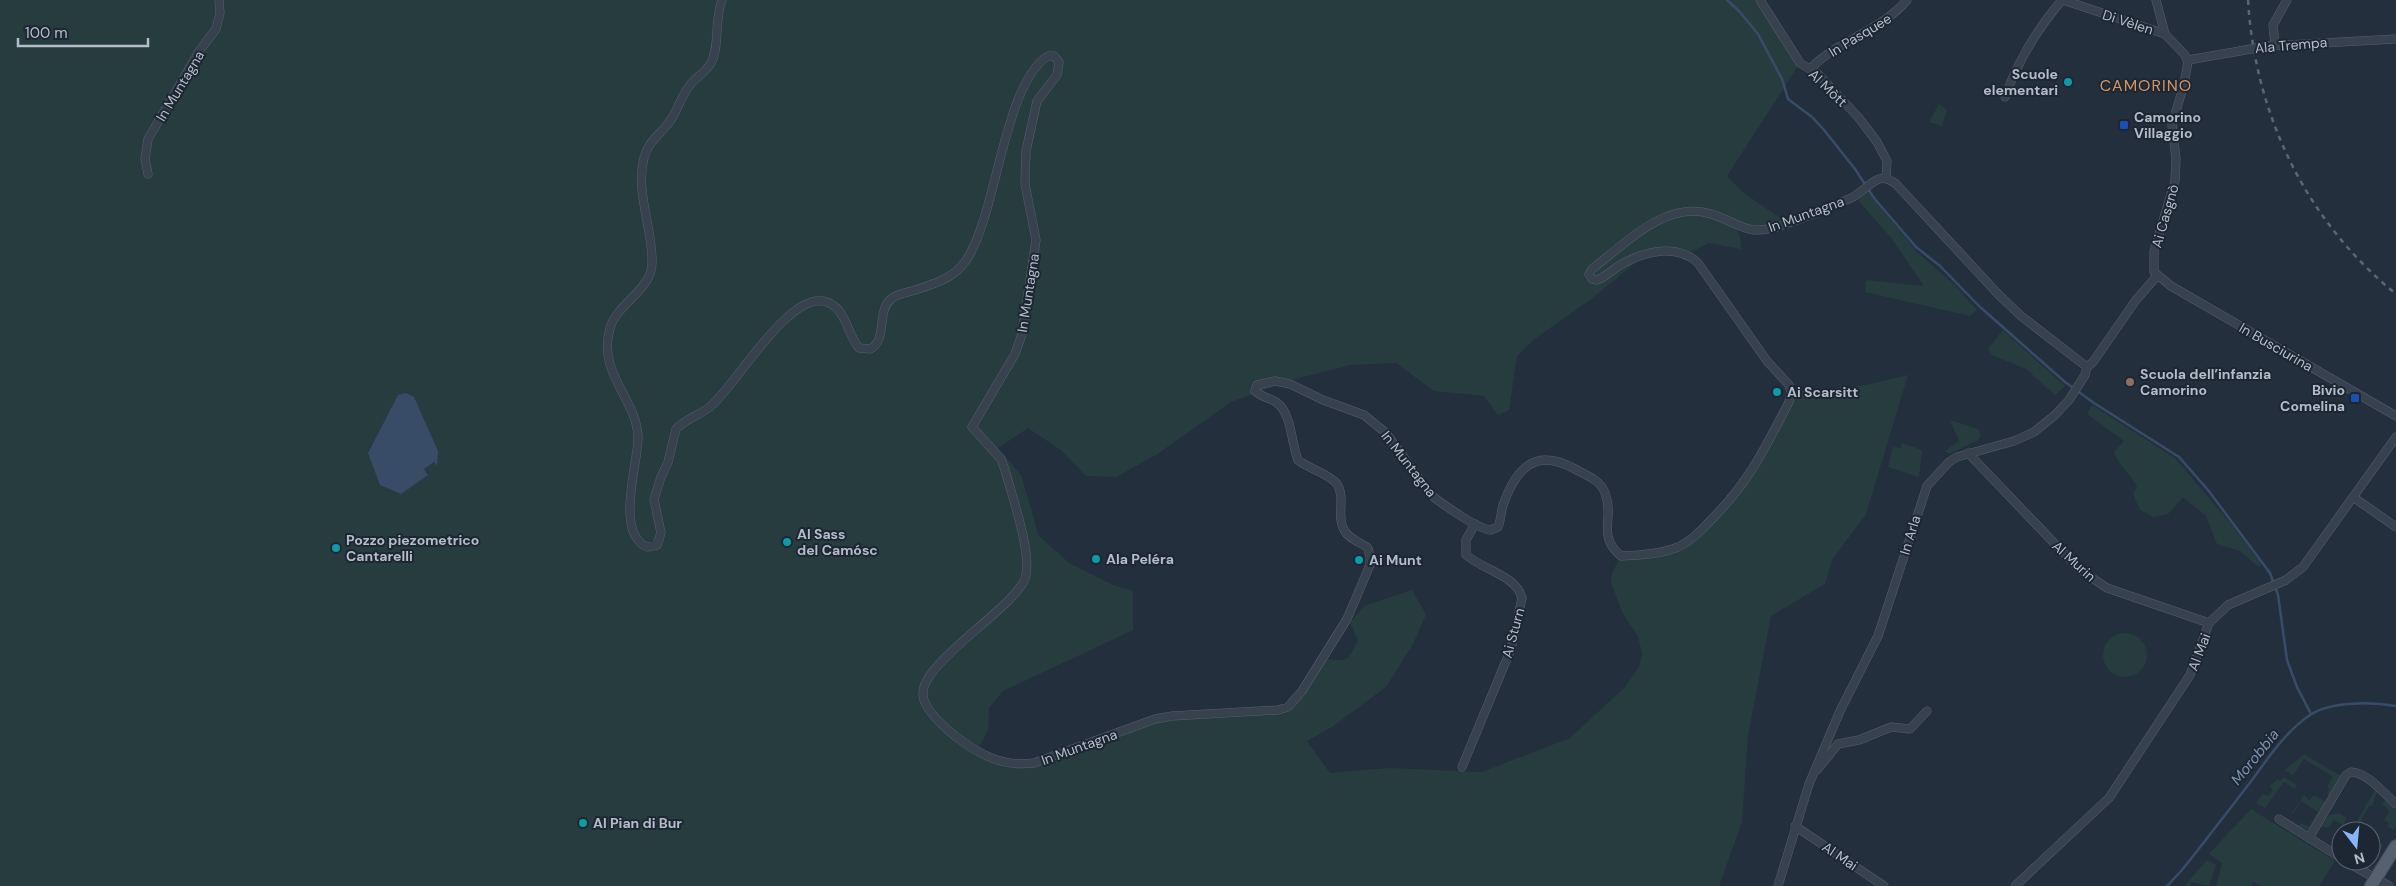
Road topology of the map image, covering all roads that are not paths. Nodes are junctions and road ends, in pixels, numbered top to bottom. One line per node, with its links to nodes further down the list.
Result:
1 (219, 0): 14 (street, In Muntagna)
2 (722, 0): 22 (street, In Muntagna)
3 (1760, 0): 12 (street, Al Mòtt)
4 (1907, 0): 12 (street, In Pasquee)
5 (2063, 0): 8 (street, Di Vèlen); 13 (street)
6 (2156, 0): 8 (street)
7 (2287, 0): 10 (street)
8 (2165, 34): 11 (street)
9 (2396, 38): 10 (street, Ala Trempa)
10 (2275, 45): 11 (street, Ala Trempa, bridge)
11 (2188, 60): 16 (street, Ai Casgnò)
12 (1811, 68): 15 (street, Al Mòtt)
13 (2006, 97)
14 (148, 174)
15 (1886, 178): 17 (street); 22 (street, In Muntagna)
16 (2157, 276): 17 (street, In Arla); 18 (street, In Busciurina)
17 (2087, 367): 20 (street, In Arla)
18 (2396, 416)
19 (2396, 438): 21 (street, Al Mai)
20 (1968, 453): 24 (street, Al Murin); 27 (street, In Arla)
21 (2354, 497): 23 (street); 24 (street, Al Mai)
22 (1475, 524): 26 (street, Ai Sturn)
23 (2396, 527)
24 (2209, 623): 38 (street, Al Mai)
25 (1927, 711): 27 (street)
26 (1462, 767)
27 (1814, 773): 30 (street, In Arla)
28 (2396, 804): 31 (street)
29 (2279, 819): 31 (street)
30 (1795, 826): 36 (street, In Arla); 37 (street, Al Mai)
31 (2309, 838): 33 (street)
32 (2396, 846): 35 (main road)
33 (2331, 852)
34 (2358, 871): 35 (street)
35 (2373, 883): 39 (street)
36 (1778, 886)
37 (1884, 886)
38 (2015, 886)
39 (2389, 886)

